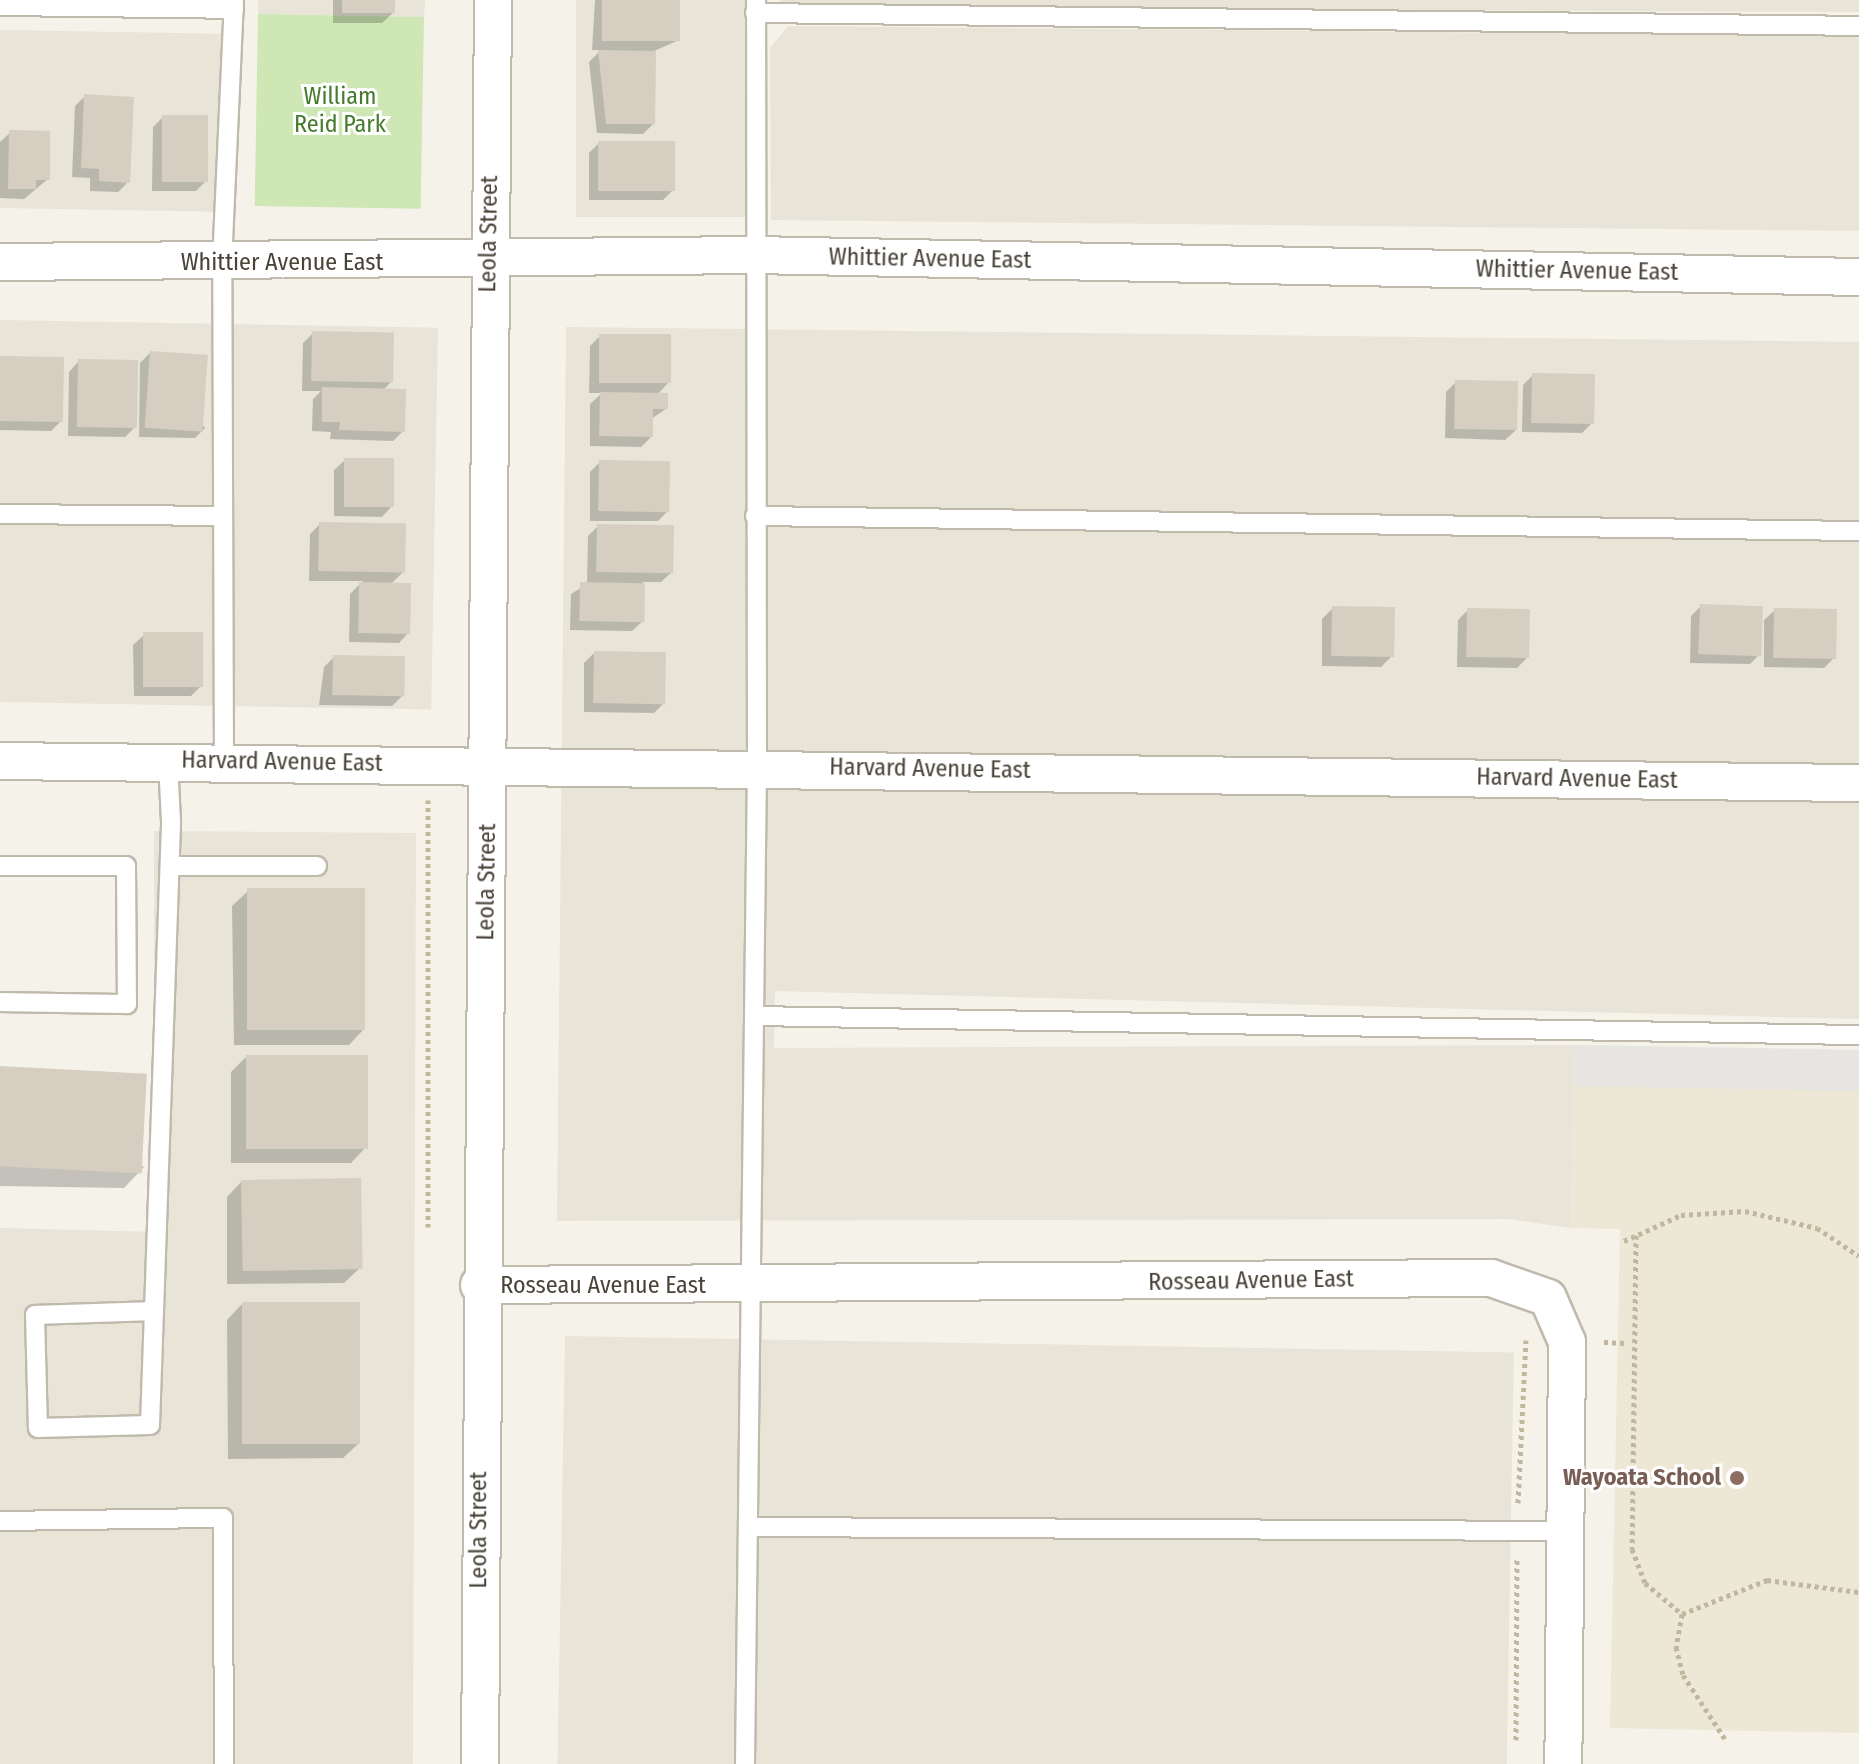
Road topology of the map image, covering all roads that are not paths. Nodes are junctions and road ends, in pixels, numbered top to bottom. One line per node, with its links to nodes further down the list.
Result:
1 (493, 0): 7 (street, Leola Street)
2 (234, 4): 3 (lane); 9 (lane)
3 (0, 6)
4 (756, 6): 5 (lane); 6 (lane)
5 (1859, 26)
6 (753, 255): 7 (street, Whittier Avenue East); 10 (street, Whittier Avenue East); 13 (lane)
7 (488, 261): 9 (street, Whittier Avenue East); 18 (street, Leola Street)
8 (0, 262): 9 (street, Whittier Avenue East)
9 (222, 264): 12 (lane)
10 (1859, 277)
11 (0, 514): 12 (lane)
12 (223, 516): 17 (lane)
13 (755, 516): 14 (lane); 19 (lane)
14 (1859, 531)
15 (0, 761): 16 (street, Harvard Avenue East)
16 (168, 761): 17 (street, Harvard Avenue East); 22 (lane)
17 (224, 761): 18 (street, Harvard Avenue East)
18 (489, 764): 19 (street, Harvard Avenue East); 27 (street, Leola Street)
19 (757, 766): 20 (street, Harvard Avenue East); 25 (lane)
20 (1859, 783)
21 (0, 866): 24 (lane)
22 (170, 866): 23 (lane); 29 (lane)
23 (317, 866)
24 (0, 1002)
25 (754, 1016): 26 (lane); 28 (lane)
26 (1859, 1035)
27 (479, 1285): 28 (street, Rosseau Avenue East); 34 (street, Leola Street)
28 (750, 1286): 31 (lane); 32 (street, Rosseau Avenue East)
29 (154, 1311): 29 (lane)
30 (0, 1521): 33 (lane)
31 (748, 1527): 32 (lane); 35 (lane)
32 (1565, 1531): 36 (street, Rosseau Avenue East)
33 (224, 1764)
34 (480, 1764)
35 (745, 1764)
36 (1563, 1764)

